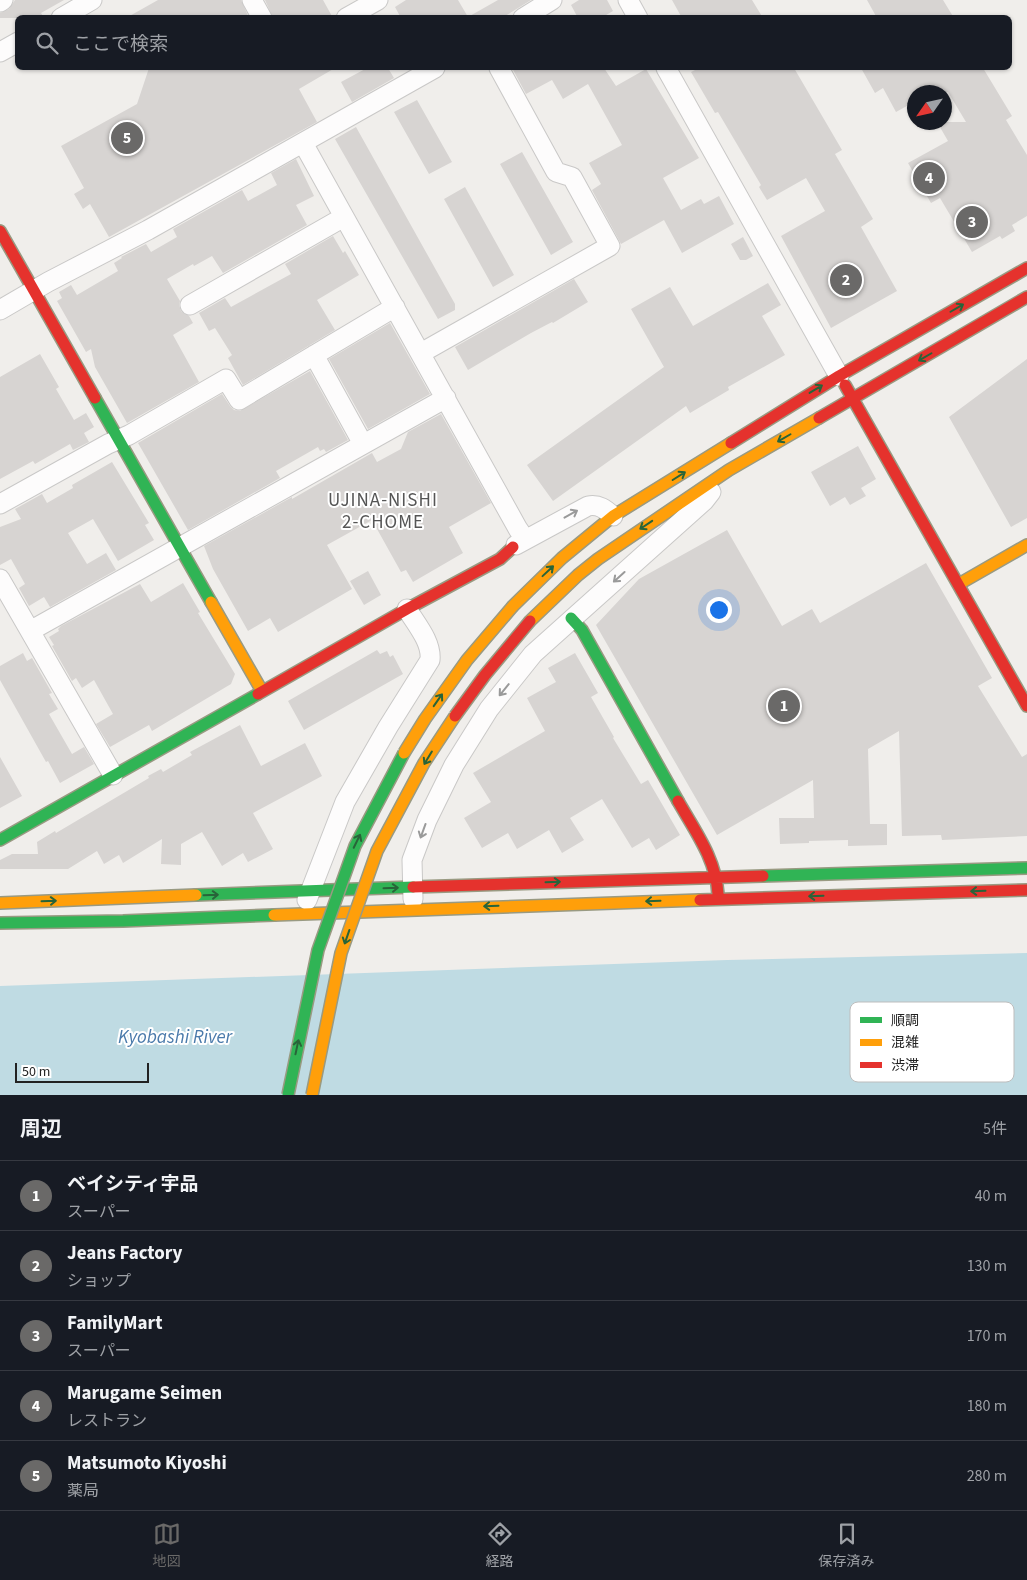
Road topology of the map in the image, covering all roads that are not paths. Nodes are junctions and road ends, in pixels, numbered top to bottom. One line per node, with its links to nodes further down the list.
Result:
1 (92, 0): 7 (street)
2 (252, 0): 8 (street)
3 (378, 0): 6 (street)
4 (552, 0): 9 (street)
5 (628, 0): 10 (street)
6 (347, 11)
7 (66, 15)
8 (260, 15)
9 (528, 15)
10 (636, 15)
11 (15, 44): 12 (street)
12 (0, 52)
13 (431, 70): 16 (street)
14 (501, 70): 25 (street)
15 (667, 70): 27 (street)
16 (303, 143): 17 (street); 20 (street)
17 (344, 217): 22 (street); 23 (street)
18 (0, 231): 20 (street)
19 (1027, 268): 27 (street, one-way to 19)
20 (34, 290): 24 (street); 30 (street)
21 (1027, 297): 29 (street, one-way to 29)
22 (190, 305)
23 (395, 307): 25 (street); 26 (street)
24 (0, 310)
25 (421, 353): 28 (street)
26 (314, 356): 30 (street); 31 (street)
27 (839, 376): 29 (street); 34 (street, one-way to 27)
28 (446, 398): 31 (street); 35 (street)
29 (853, 399): 32 (street, one-way to 32); 39 (street)
30 (119, 440): 33 (street); 37 (street)
31 (363, 444): 37 (street)
32 (729, 470): 41 (street, one-way to 41); 61 (street, one-way to 61, bridge)
33 (0, 504)
34 (613, 516): 35 (street, one-way to 34); 60 (street, one-way to 34, bridge)
35 (519, 543): 40 (street)
36 (1027, 545): 39 (street)
37 (180, 547): 42 (street); 45 (street)
38 (0, 579): 42 (street)
39 (959, 584): 44 (street)
40 (407, 609): 45 (street); 53 (street)
41 (571, 618): 50 (street); 51 (street, one-way to 51)
42 (30, 631): 47 (street)
43 (1027, 675): 44 (street)
44 (1010, 677): 46 (street)
45 (262, 691): 47 (street)
46 (1027, 706)
47 (113, 775): 48 (street)
48 (0, 840)
49 (1027, 868): 50 (street)
50 (717, 878): 51 (street, one-way to 50); 54 (street)
51 (413, 887): 53 (street, one-way to 51); 56 (street)
52 (1027, 890): 54 (street, one-way to 54)
53 (310, 891): 55 (street, one-way to 53); 57 (street)
54 (718, 899): 56 (street, one-way to 56)
55 (2, 906): 58 (street)
56 (414, 908): 57 (street)
57 (302, 913): 58 (street)
58 (124, 921): 59 (street)
59 (0, 923)
60 (288, 1095)
61 (312, 1095)

